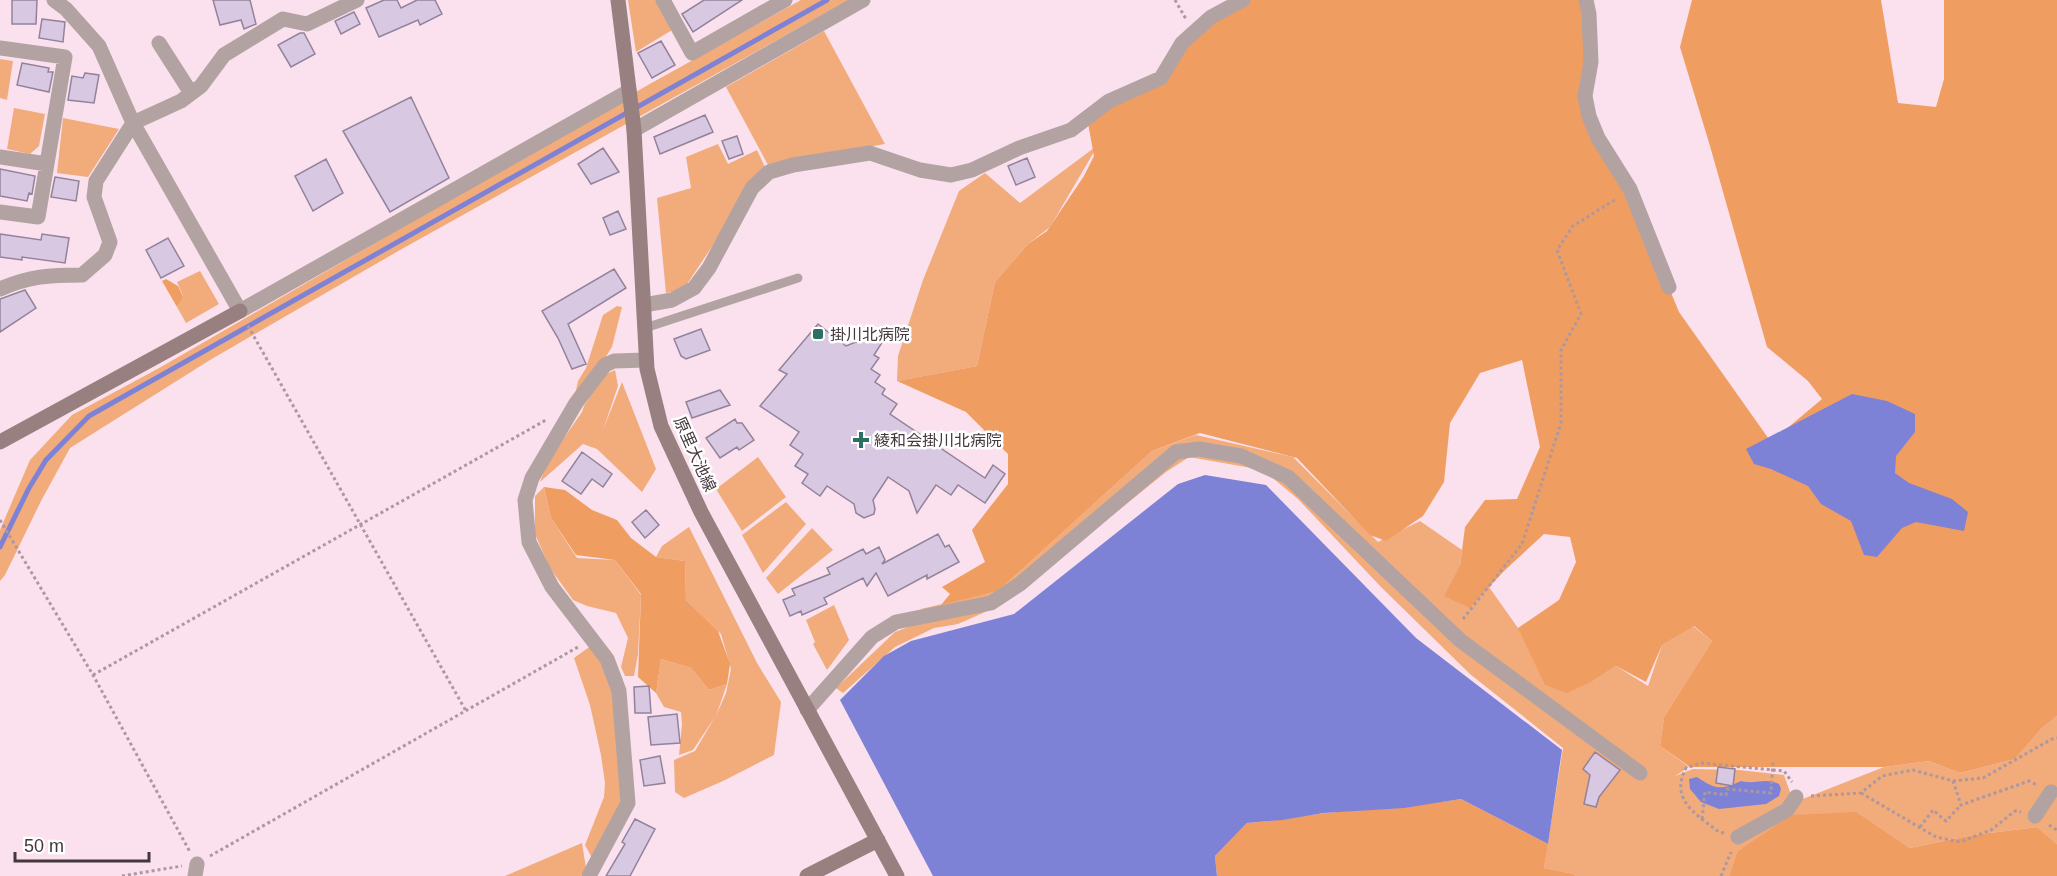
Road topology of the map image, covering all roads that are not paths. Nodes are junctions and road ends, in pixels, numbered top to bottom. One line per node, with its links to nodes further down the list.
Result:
1 (54, 0): 13 (street)
2 (357, 0): 11 (street)
3 (618, 0): 12 (main road, 原里大池線)
4 (663, 0): 5 (street)
5 (785, 0)
6 (863, 0): 14 (street)
7 (1243, 0): 21 (street)
8 (1586, 0): 19 (street)
9 (159, 43): 11 (street)
10 (0, 48): 16 (street)
11 (191, 93): 13 (street)
12 (629, 95): 14 (main road, 原里大池線); 22 (street)
13 (133, 123): 20 (street); 22 (street)
14 (633, 128): 21 (main road, 原里大池線)
15 (0, 157): 16 (street)
16 (47, 164): 17 (street)
17 (0, 212)
18 (798, 278): 23 (lane)
19 (1669, 287)
20 (0, 289)
21 (644, 305): 23 (main road, 原里大池線)
22 (242, 315): 25 (main road)
23 (645, 328): 24 (main road, 原里大池線)
24 (646, 360): 26 (main road, 原里大池線); 33 (street)
25 (0, 442)
26 (807, 710): 27 (street); 32 (main road, 原里大池線)
27 (1640, 773)
28 (2051, 792): 30 (street)
29 (1796, 797): 31 (street)
30 (2035, 816)
31 (1738, 837)
32 (878, 840): 34 (main road); 35 (main road, 原里大池線)
33 (589, 876)
34 (807, 876)
35 (897, 876)

